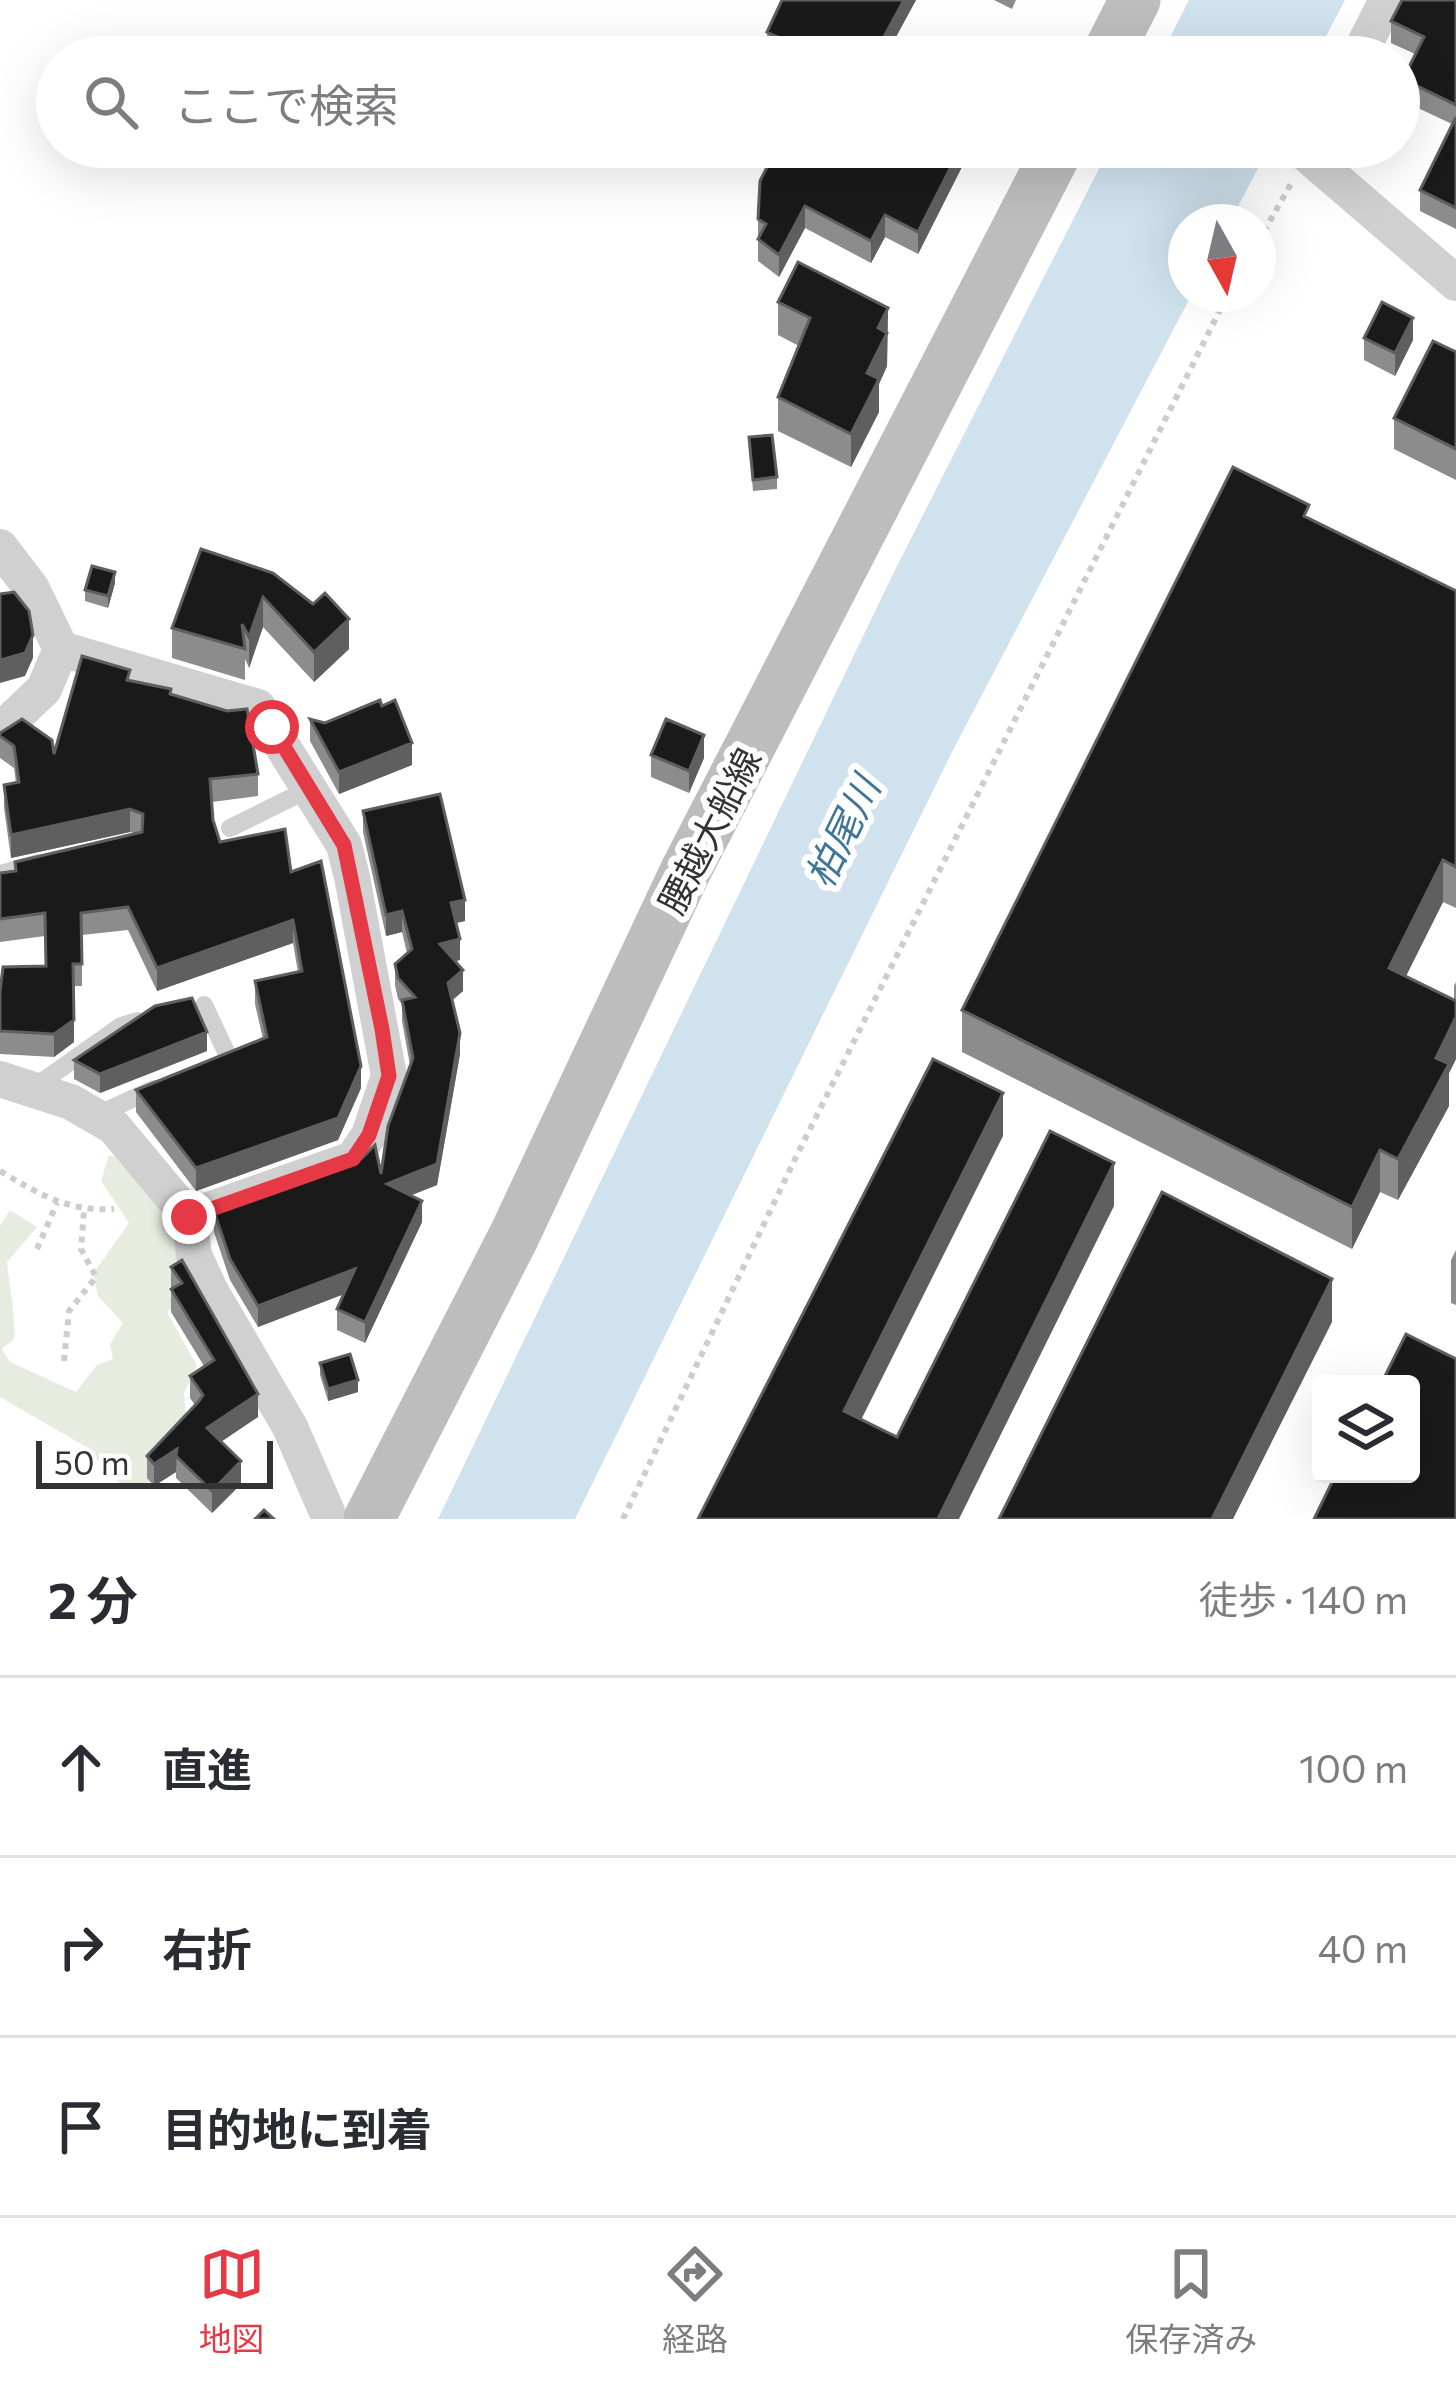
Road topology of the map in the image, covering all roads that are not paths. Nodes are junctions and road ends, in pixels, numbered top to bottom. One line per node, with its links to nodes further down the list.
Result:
1 (1136, 0): 3 (main road)
2 (1387, 0): 4 (street)
3 (1119, 36)
4 (1369, 36)
5 (1048, 168): 23 (main road, 腰越大船線)
6 (1328, 168): 7 (street)
7 (1456, 283)
8 (0, 548): 9 (street)
9 (61, 650): 10 (street); 11 (street)
10 (0, 731)
11 (309, 789): 12 (lane); 21 (street)
12 (230, 828)
13 (50, 861): 14 (lane)
14 (0, 874)
15 (204, 1005): 17 (lane)
16 (137, 1021): 19 (lane)
17 (252, 1046)
18 (172, 1082): 20 (lane)
19 (16, 1084): 20 (street)
20 (96, 1115): 21 (street)
21 (189, 1217): 22 (street)
22 (330, 1519)
23 (369, 1519)

